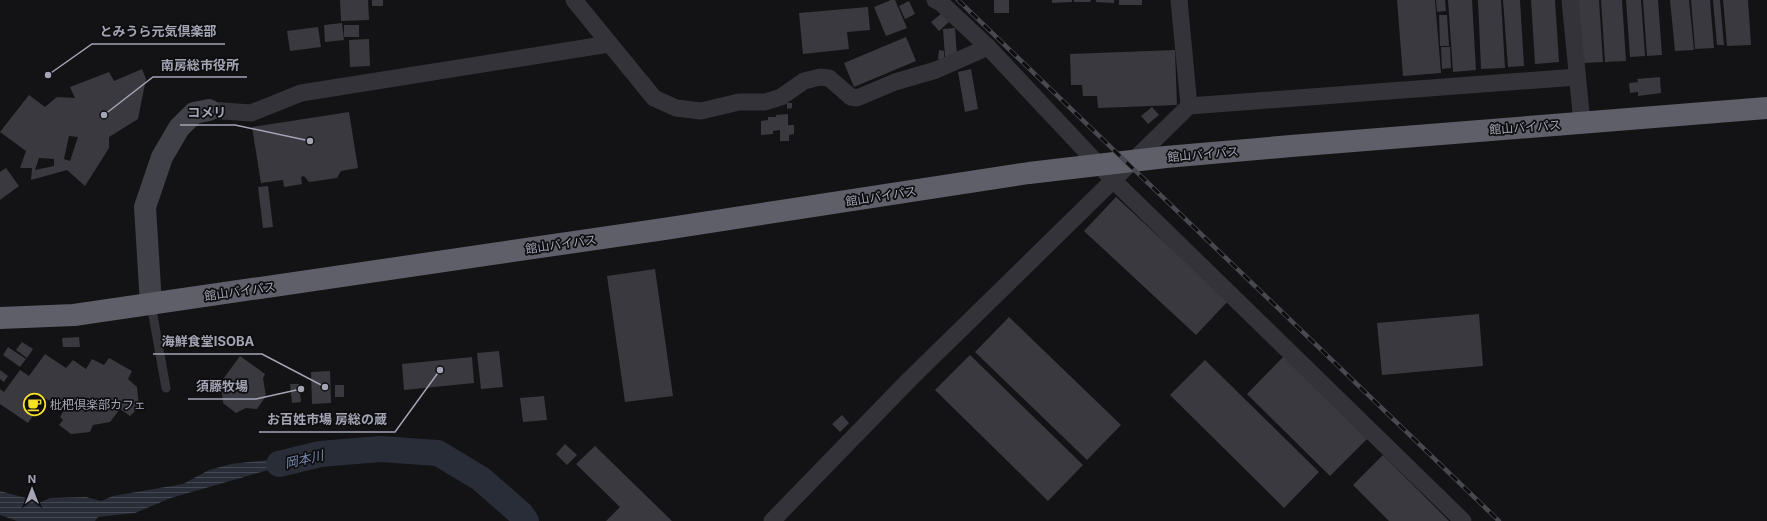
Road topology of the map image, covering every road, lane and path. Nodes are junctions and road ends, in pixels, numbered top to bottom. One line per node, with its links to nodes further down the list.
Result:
1 (574, 0): 5 (street)
2 (935, 0): 6 (street)
3 (1179, 0): 8 (street)
4 (1570, 0): 7 (street)
5 (609, 44): 6 (street); 10 (street)
6 (988, 48): 12 (street)
7 (1577, 77): 8 (street); 11 (street)
8 (1189, 106): 12 (street)
9 (1767, 108): 11 (highway, 館山バイパス)
10 (209, 110): 13 (street)
11 (1582, 122): 13 (highway, 館山バイパス)
12 (1113, 180): 16 (street); 17 (street)
13 (151, 304): 14 (highway, 館山バイパス); 15 (lane)
14 (0, 318)
15 (166, 388)
16 (772, 521)
17 (1463, 521)

